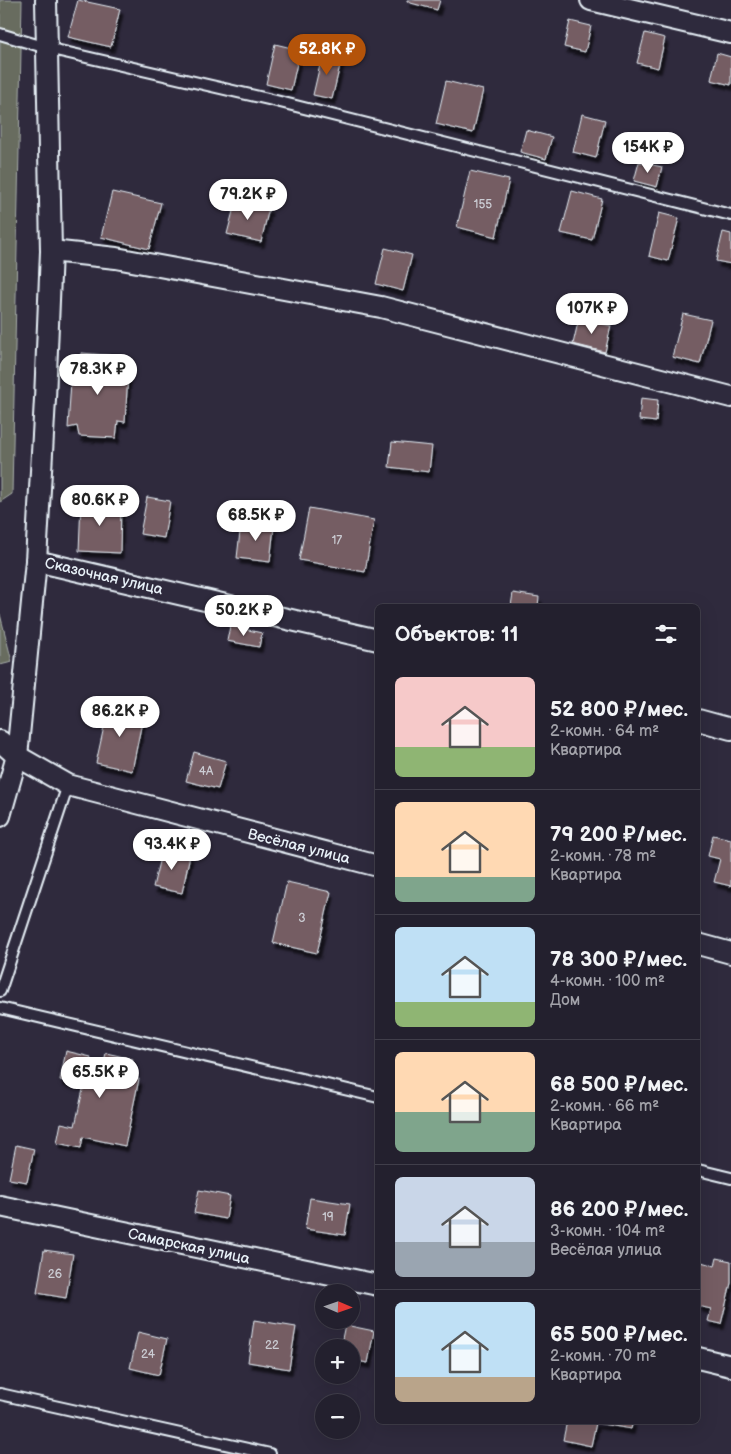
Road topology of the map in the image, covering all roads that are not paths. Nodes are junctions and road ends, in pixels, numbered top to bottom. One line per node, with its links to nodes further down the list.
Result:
1 (46, 0): 5 (street)
2 (591, 0): 3 (street)
3 (731, 33)
4 (0, 34): 5 (lane)
5 (47, 48): 6 (lane); 7 (street)
6 (731, 215)
7 (50, 251): 8 (street); 9 (street)
8 (731, 397)
9 (36, 561): 10 (street, Сказочная улица); 14 (street)
10 (375, 639)
11 (700, 721): 12 (street)
12 (731, 729)
13 (0, 741): 14 (street, Весёлая улица)
14 (17, 756): 15 (street, Весёлая улица); 16 (street)
15 (68, 785): 17 (street, Весёлая улица); 20 (lane)
16 (0, 816)
17 (375, 865)
18 (700, 945): 19 (street)
19 (731, 953)
20 (0, 991)
21 (0, 1008): 22 (lane)
22 (375, 1096)
23 (700, 1170): 24 (lane)
24 (731, 1178)
25 (0, 1206): 26 (street, Самарская улица)
26 (375, 1284)
27 (700, 1358): 28 (street)
28 (731, 1366)
29 (0, 1394): 30 (lane)
30 (270, 1454)

